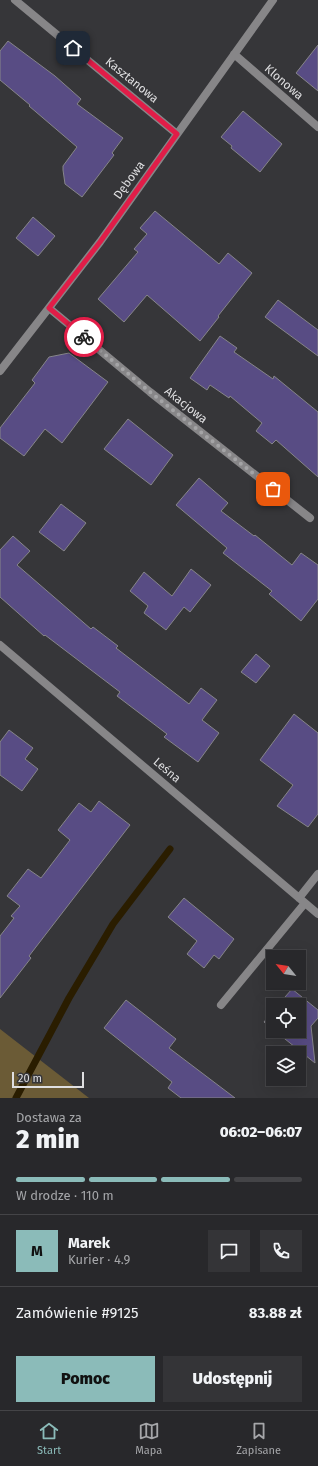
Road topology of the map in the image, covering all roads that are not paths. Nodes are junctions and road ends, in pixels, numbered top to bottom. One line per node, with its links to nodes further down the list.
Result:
1 (15, 0): 5 (street, Kasztanowa)
2 (273, 0): 3 (street, Dębowa)
3 (234, 54): 4 (street, Klonowa); 5 (street, Dębowa)
4 (318, 127)
5 (177, 134): 6 (street, Dębowa)
6 (49, 308): 7 (street, Dębowa); 8 (street, Akacjowa)
7 (0, 371)
8 (310, 518)
9 (0, 645): 11 (street, Leśna)
10 (318, 874): 11 (street)
11 (302, 901): 12 (street, Leśna); 13 (street)
12 (318, 914)
13 (221, 1005)

